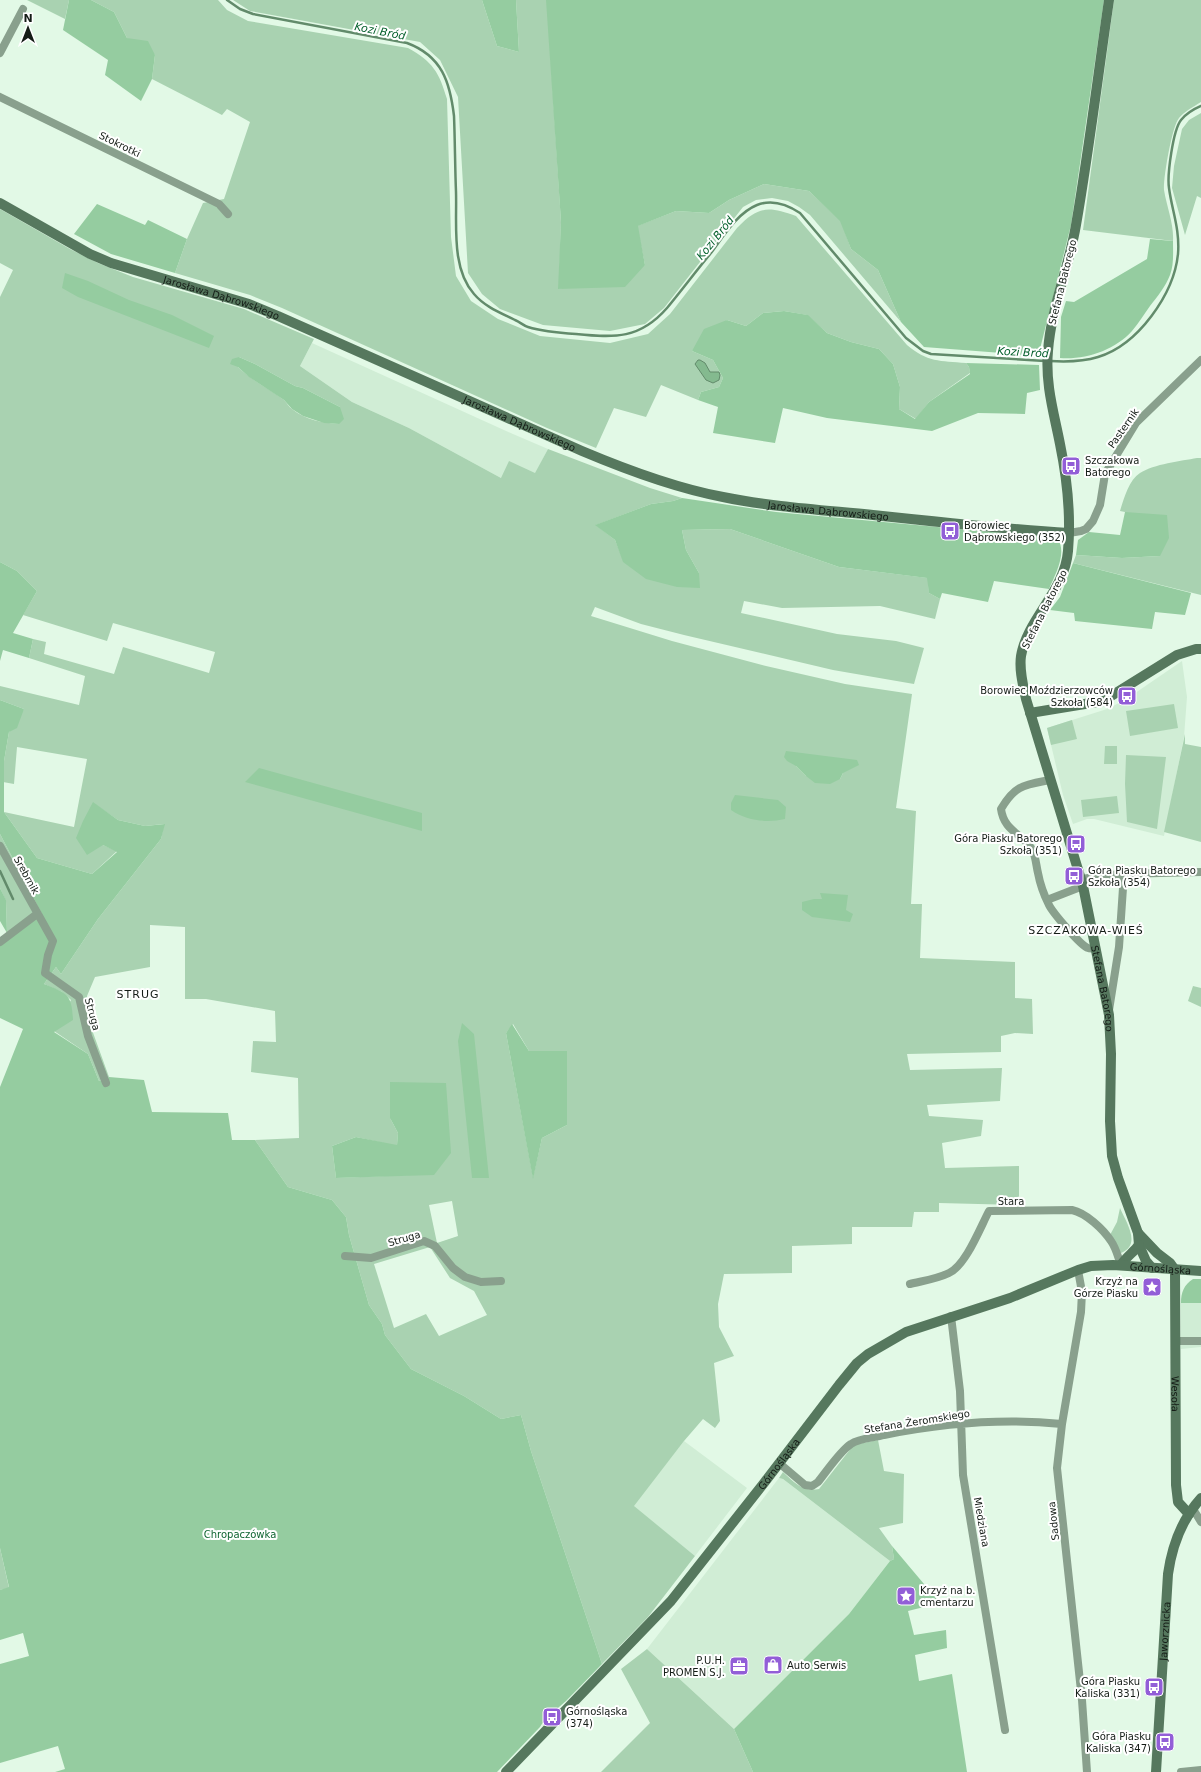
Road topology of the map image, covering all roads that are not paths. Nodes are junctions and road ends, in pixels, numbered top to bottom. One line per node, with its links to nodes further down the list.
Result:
1 (1109, 0): 8 (street, Stefana Batorego)
2 (23, 9): 3 (street)
3 (0, 53)
4 (0, 97): 6 (street, Stokrotki)
5 (0, 203): 8 (street, Jarosława Dąbrowskiego)
6 (228, 214)
7 (1201, 360): 8 (street, Pasternik)
8 (1069, 532): 10 (street, Stefana Batorego)
9 (1201, 650): 10 (street)
10 (1030, 713): 11 (street, Stefana Batorego)
11 (1050, 780): 15 (street, Stefana Batorego); 16 (street)
12 (0, 846): 17 (street, Srebrnik)
13 (1201, 872): 14 (street)
14 (1124, 873): 15 (street); 21 (street)
15 (1082, 883): 16 (street); 20 (street, Stefana Batorego)
16 (1047, 900): 20 (street)
17 (37, 914): 18 (street, Srebrnik); 19 (street)
18 (54, 941): 22 (street, Struga)
19 (0, 942)
20 (1095, 948): 21 (street, Stefana Batorego)
21 (1109, 1015): 23 (street, Stefana Batorego)
22 (106, 1084)
23 (1138, 1233): 24 (street, Stefana Batorego); 25 (street, Stefana Batorego)
24 (1139, 1244): 27 (street, Górnośląska); 28 (street, Stefana Batorego)
25 (1157, 1253): 28 (street); 30 (street, Stefana Batorego)
26 (346, 1256): 32 (street, Struga)
27 (1121, 1265): 28 (street, Górnośląska); 29 (street, Górnośląska); 33 (street, Stara)
28 (1152, 1268): 30 (street, Górnośląska)
29 (1078, 1270): 34 (street, Górnośląska); 38 (street, Sadowa)
30 (1175, 1270): 31 (street, Górnośląska); 35 (street, Wesoła)
31 (1201, 1271)
32 (500, 1282)
33 (910, 1284)
34 (951, 1316): 37 (street, Miedziana); 39 (street, Górnośląska)
35 (1174, 1341): 36 (street); 41 (street, Wesoła)
36 (1201, 1341)
37 (960, 1423): 38 (street, Stefana Żeromskiego); 39 (street, Stefana Żeromskiego); 43 (street, Miedziana)
38 (1062, 1424): 46 (street, Sadowa)
39 (779, 1463): 45 (street, Górnośląska)
40 (1201, 1498): 41 (street, Jaworznicka)
41 (1191, 1512): 42 (street); 47 (street, Jaworznicka)
42 (1201, 1522)
43 (1005, 1730)
44 (1201, 1770): 48 (street)
45 (506, 1772)
46 (1087, 1772)
47 (1156, 1772)
48 (1181, 1772)

